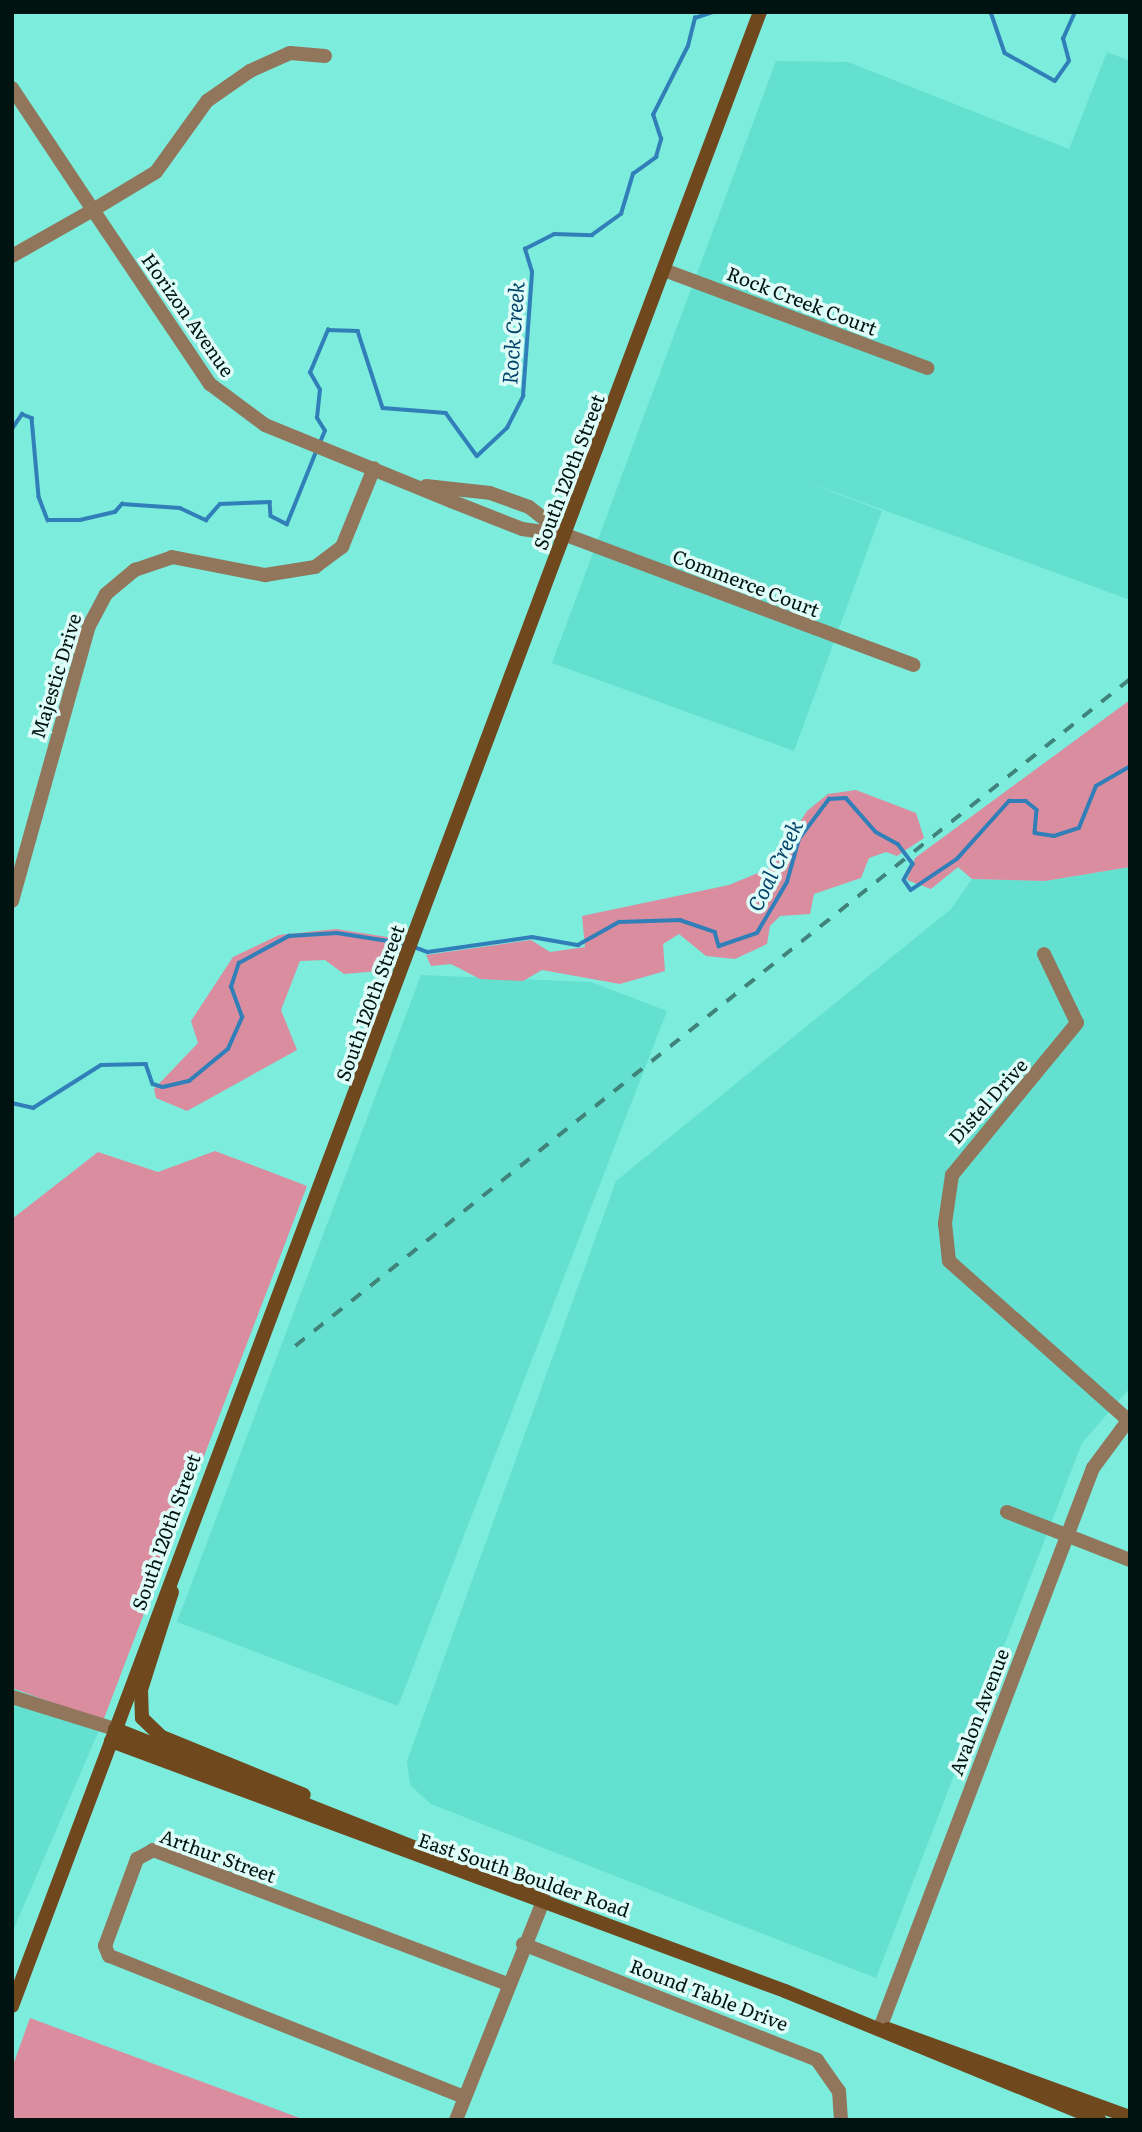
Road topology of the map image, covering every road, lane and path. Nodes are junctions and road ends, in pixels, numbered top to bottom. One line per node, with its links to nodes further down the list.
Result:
1 (760, 13): 6 (main road, South 120th Street)
2 (324, 56): 4 (street)
3 (12, 88): 4 (street, Horizon Avenue)
4 (93, 210): 5 (street); 8 (street, Horizon Avenue)
5 (12, 256)
6 (664, 270): 7 (street, Rock Creek Court); 10 (main road, South 120th Street)
7 (927, 369)
8 (374, 468): 9 (street, Horizon Avenue); 12 (street, Majestic Drive)
9 (425, 486): 10 (street, Horizon Avenue); 10 (street, Horizon Avenue)
10 (566, 535): 11 (street, Commerce Court); 16 (main road, South 120th Street)
11 (914, 665)
12 (12, 901)
13 (1044, 954): 14 (street, Distel Drive)
14 (1129, 1419): 17 (street, Avalon Avenue)
15 (1007, 1512): 17 (street)
16 (187, 1529): 20 (main road, South 120th Street); 21 (main road)
17 (1066, 1536): 18 (street); 26 (street, Avalon Avenue)
18 (1130, 1560)
19 (12, 1697): 20 (street, East South Boulder Road)
20 (113, 1735): 21 (main road, East South Boulder Road); 22 (main road, East South Boulder Road); 25 (main road, South 120th Street)
21 (331, 1812): 22 (main road)
22 (544, 1899): 23 (street); 26 (main road, East South Boulder Road)
23 (523, 1944): 24 (street); 30 (street, Round Table Drive)
24 (508, 1984): 27 (street); 27 (street, Arthur Street)
25 (12, 2006)
26 (880, 2028): 28 (main road, East South Boulder Road); 31 (main road, East South Boulder Road)
27 (464, 2097): 29 (street)
28 (1130, 2117)
29 (456, 2120)
30 (841, 2120)
31 (1100, 2120)

